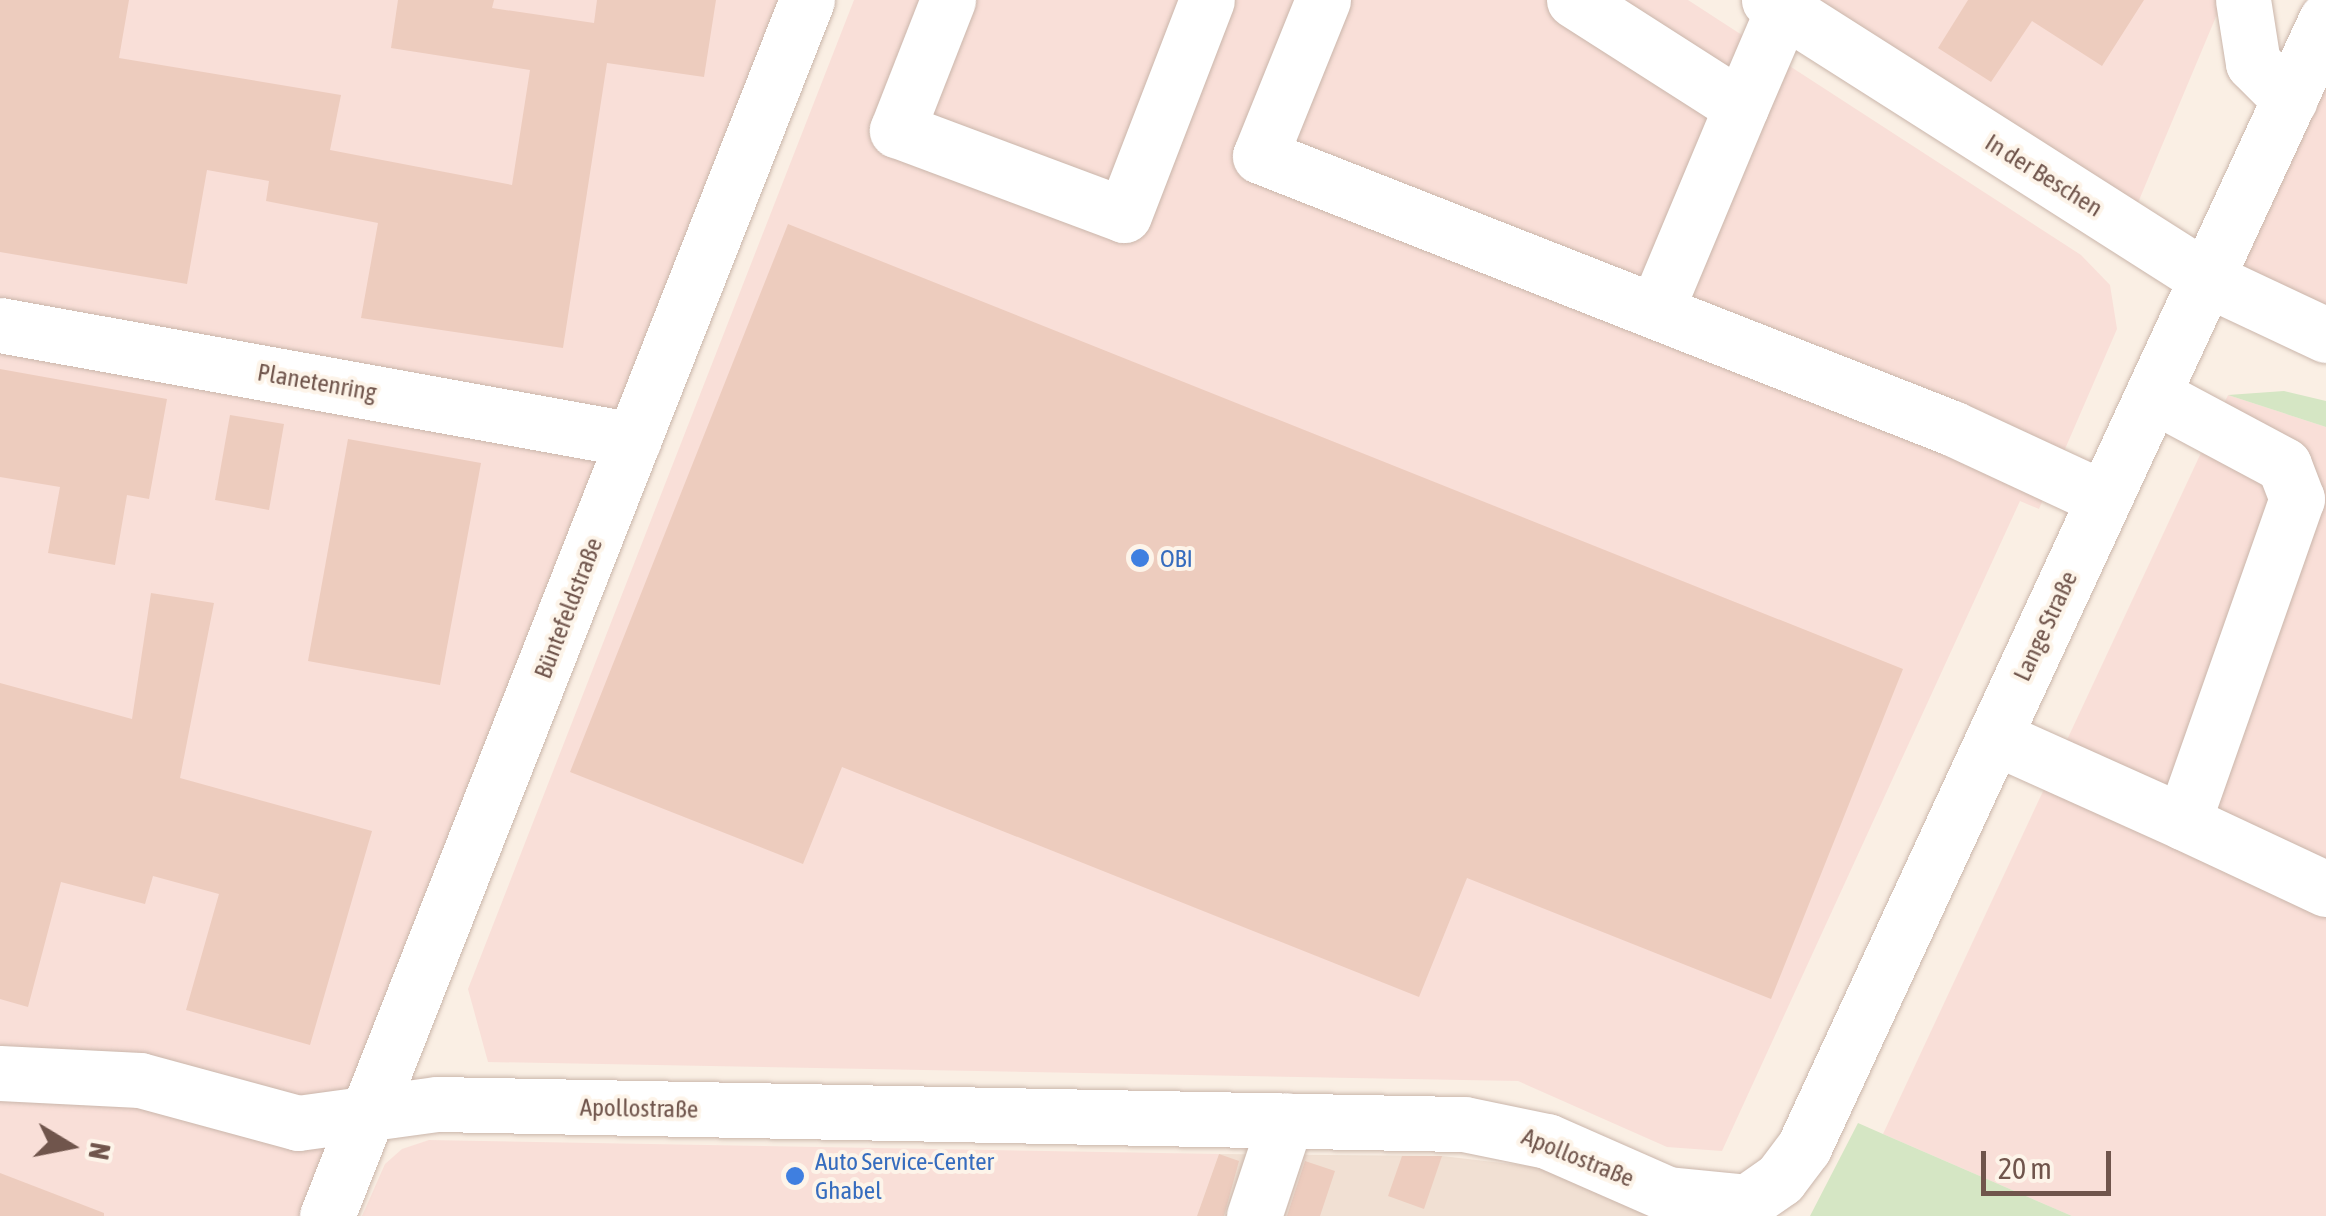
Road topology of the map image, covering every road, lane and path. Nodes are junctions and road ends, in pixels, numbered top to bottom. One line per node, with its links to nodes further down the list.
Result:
1 (808, 0): 16 (street, Büntefeldstraße)
2 (948, 0): 3 (street)
3 (1207, 0)
4 (1323, 0): 12 (street)
5 (1574, 0): 10 (street)
6 (2243, 0): 9 (street)
7 (1776, 4): 10 (street); 11 (street, In der Beschen)
8 (2326, 20): 9 (street, Lange Straße)
9 (2290, 100): 11 (street, Lange Straße)
10 (1741, 108): 12 (street)
11 (2209, 280): 14 (street, In der Beschen); 15 (street, Lange Straße)
12 (1656, 310): 17 (street)
13 (0, 324): 16 (street, Planetenring)
14 (2326, 335)
15 (2153, 396): 17 (street, Lange Straße); 19 (street)
16 (634, 440): 22 (street, Büntefeldstraße)
17 (2104, 498): 18 (street, Lange Straße)
18 (1994, 737): 19 (street); 24 (street, Lange Straße)
19 (2183, 822): 20 (street)
20 (2326, 890)
21 (0, 1073): 22 (street, Apollostraße)
22 (369, 1113): 23 (street, Apollostraße); 25 (street, Büntefeldstraße)
23 (1286, 1120): 24 (street, Apollostraße); 26 (street)
24 (1747, 1209)
25 (327, 1216)
26 (1254, 1216)

